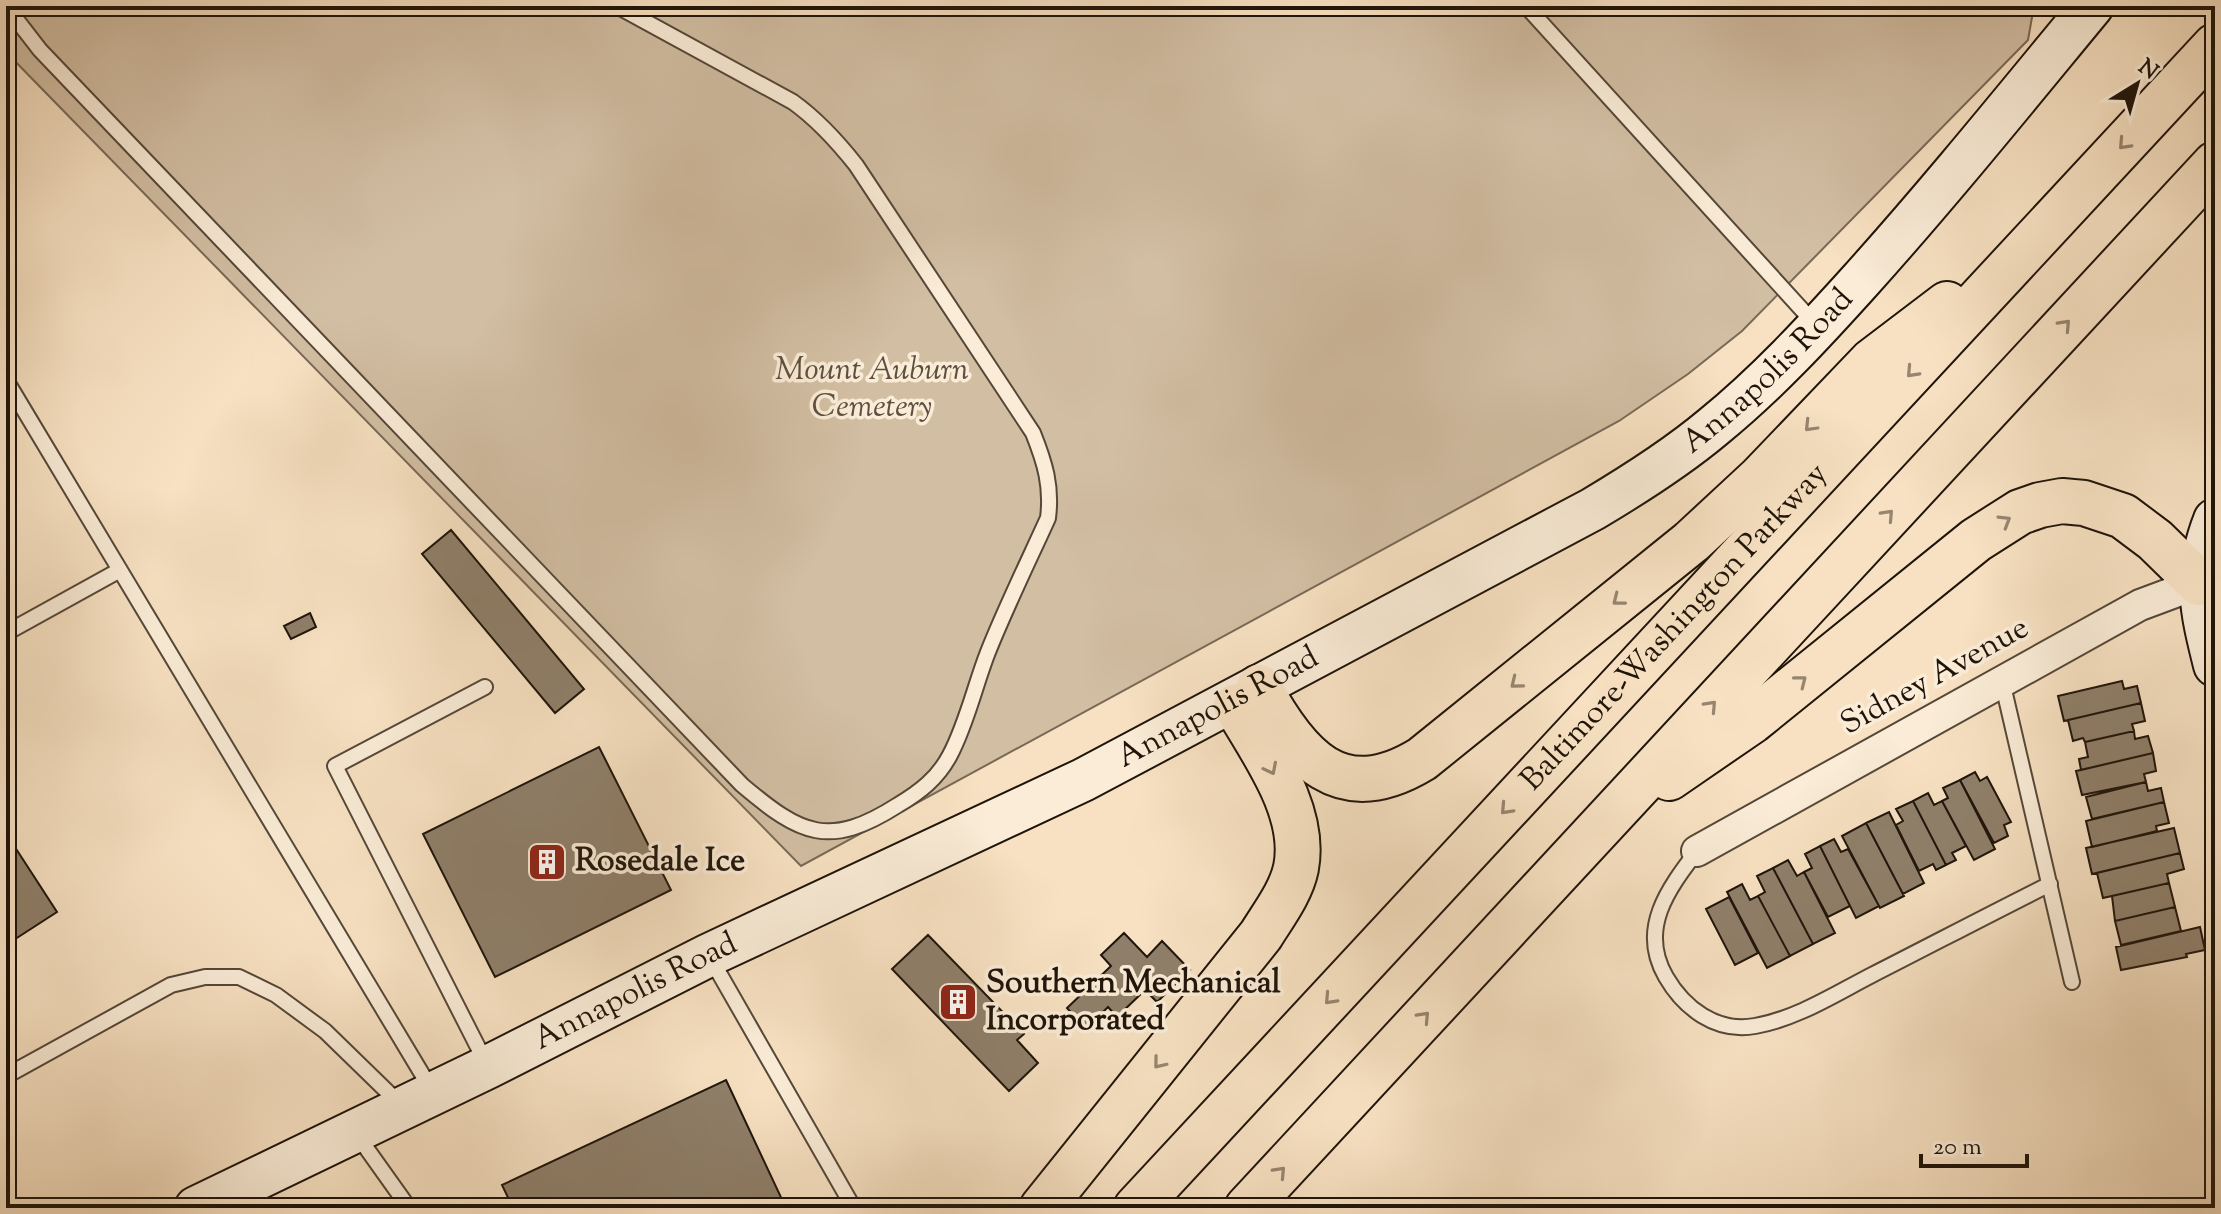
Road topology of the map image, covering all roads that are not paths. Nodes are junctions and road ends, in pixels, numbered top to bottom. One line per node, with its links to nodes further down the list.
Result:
1 (6, 6): 2 (lane)
2 (617, 6)
3 (1526, 6): 8 (lane)
4 (2092, 6): 8 (main road, Annapolis Road)
5 (2215, 46): 7 (highway, Baltimore-Washington Parkway, one-way to 7)
6 (2215, 164): 18 (highway, one-way to 6)
7 (2042, 233): 17 (highway, one-way to 17); 31 (highway, Baltimore-Washington Parkway, one-way to 31)
8 (1818, 327): 17 (main road, Annapolis Road)
9 (6, 380): 11 (lane)
10 (2215, 520): 12 (main road)
11 (120, 570): 13 (lane); 25 (lane)
12 (2207, 582): 14 (main road); 15 (street, Sidney Avenue); 18 (highway, one-way to 12)
13 (6, 633)
14 (2215, 665)
15 (2002, 681): 19 (street, Sidney Avenue); 20 (lane)
16 (485, 687): 23 (lane)
17 (1246, 694): 21 (main road, Annapolis Road); 30 (highway, one-way to 30)
18 (1601, 825): 32 (highway, one-way to 18)
19 (1697, 851): 20 (lane)
20 (2050, 884): 22 (lane)
21 (709, 955): 23 (main road, Annapolis Road); 29 (lane)
22 (2072, 982)
23 (488, 1067): 25 (main road, Annapolis Road)
24 (6, 1076): 25 (lane)
25 (418, 1100): 26 (main road, Annapolis Road)
26 (355, 1131): 27 (main road, Annapolis Road); 28 (lane)
27 (222, 1203)
28 (409, 1208)
29 (848, 1208)
30 (1042, 1208)
31 (1136, 1208)
32 (1247, 1208)

